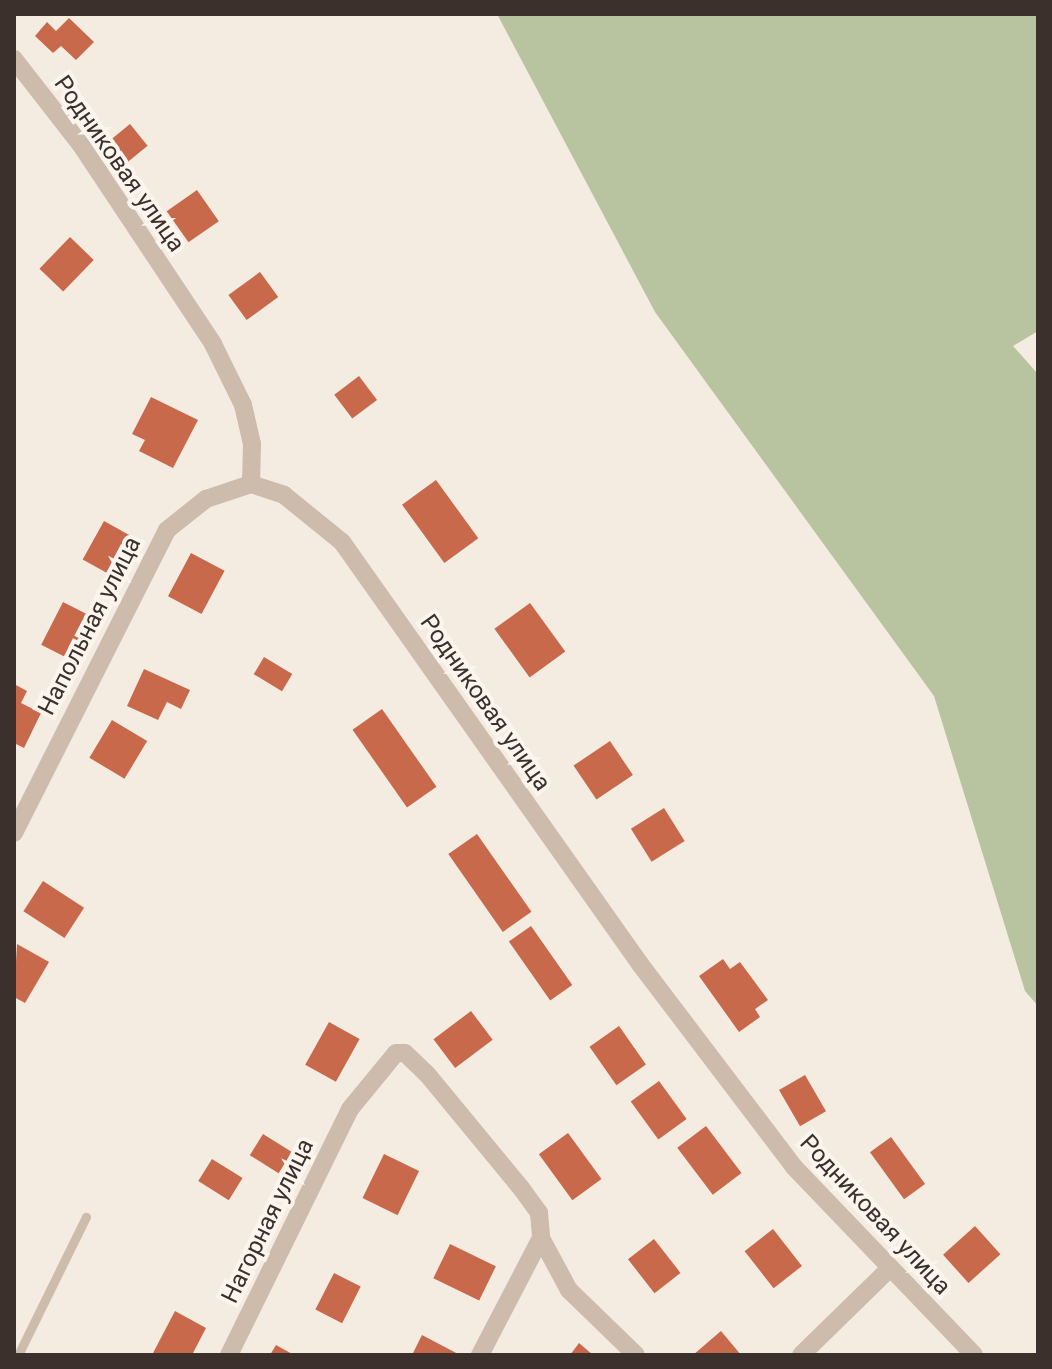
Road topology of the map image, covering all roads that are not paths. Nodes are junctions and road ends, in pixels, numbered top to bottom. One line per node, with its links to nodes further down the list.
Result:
1 (14, 59): 2 (street, Родниковая улица)
2 (251, 484): 3 (street, Напольная улица); 6 (street, Родниковая улица)
3 (14, 833)
4 (86, 1217): 7 (lane)
5 (541, 1238): 8 (street, Нагорная улица); 9 (street); 10 (street)
6 (888, 1270): 11 (street); 12 (street, Родниковая улица)
7 (18, 1355)
8 (229, 1355)
9 (480, 1355)
10 (636, 1355)
11 (801, 1355)
12 (974, 1355)

